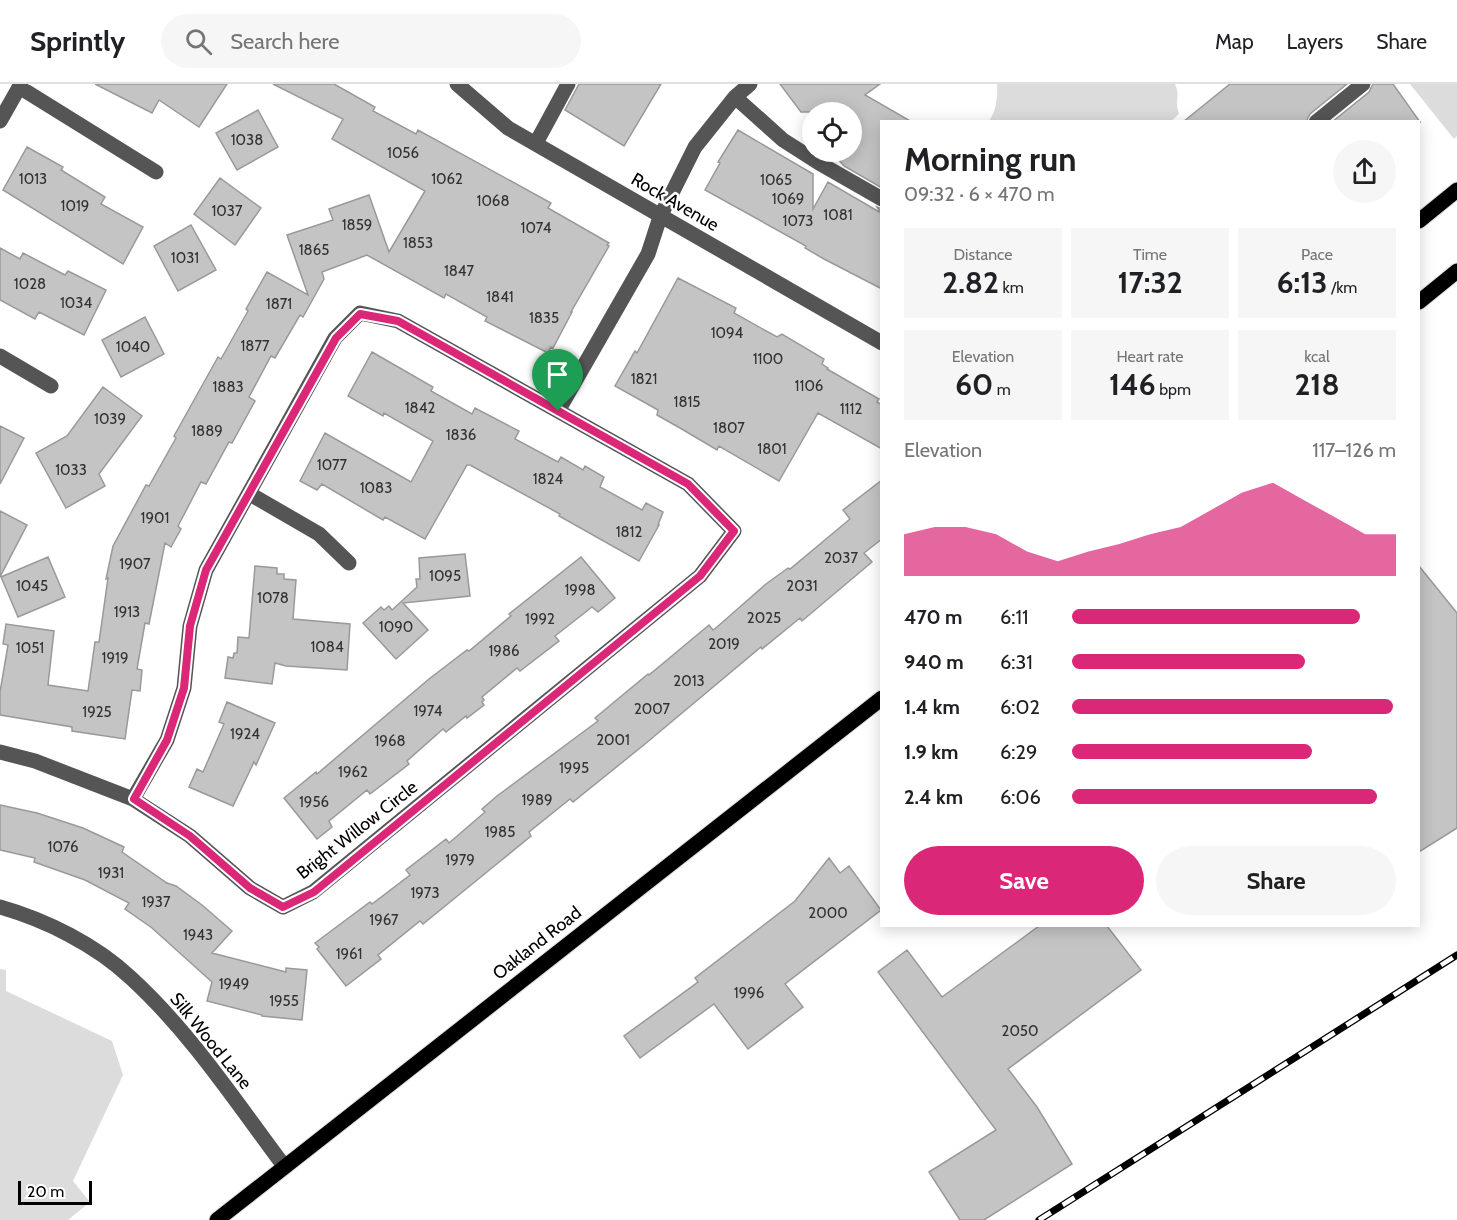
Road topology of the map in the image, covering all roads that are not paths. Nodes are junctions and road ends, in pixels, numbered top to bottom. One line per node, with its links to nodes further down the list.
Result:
1 (457, 84): 9 (street, Rock Avenue)
2 (568, 84): 9 (street)
3 (750, 84): 6 (street)
4 (1363, 84): 7 (street)
5 (20, 86): 8 (street); 10 (street)
6 (735, 97): 12 (street); 13 (street)
7 (1318, 120)
8 (0, 121)
9 (536, 143): 13 (street, Rock Avenue)
10 (156, 172)
11 (1457, 190): 14 (main road)
12 (880, 197)
13 (660, 217): 17 (street, Rock Avenue); 20 (street)
14 (1420, 220)
15 (1457, 272): 16 (main road)
16 (1420, 301)
17 (880, 342)
18 (0, 356): 19 (street)
19 (51, 386)
20 (558, 411): 21 (street, Bright Willow Circle); 25 (street, Bright Willow Circle)
21 (250, 494): 22 (street); 25 (street, Bright Willow Circle)
22 (349, 562)
23 (880, 700): 27 (main road, Oakland Road)
24 (0, 752): 25 (street)
25 (134, 799)
26 (0, 907): 27 (street, Silk Wood Lane)
27 (284, 1166): 28 (main road, Oakland Road)
28 (216, 1220)

